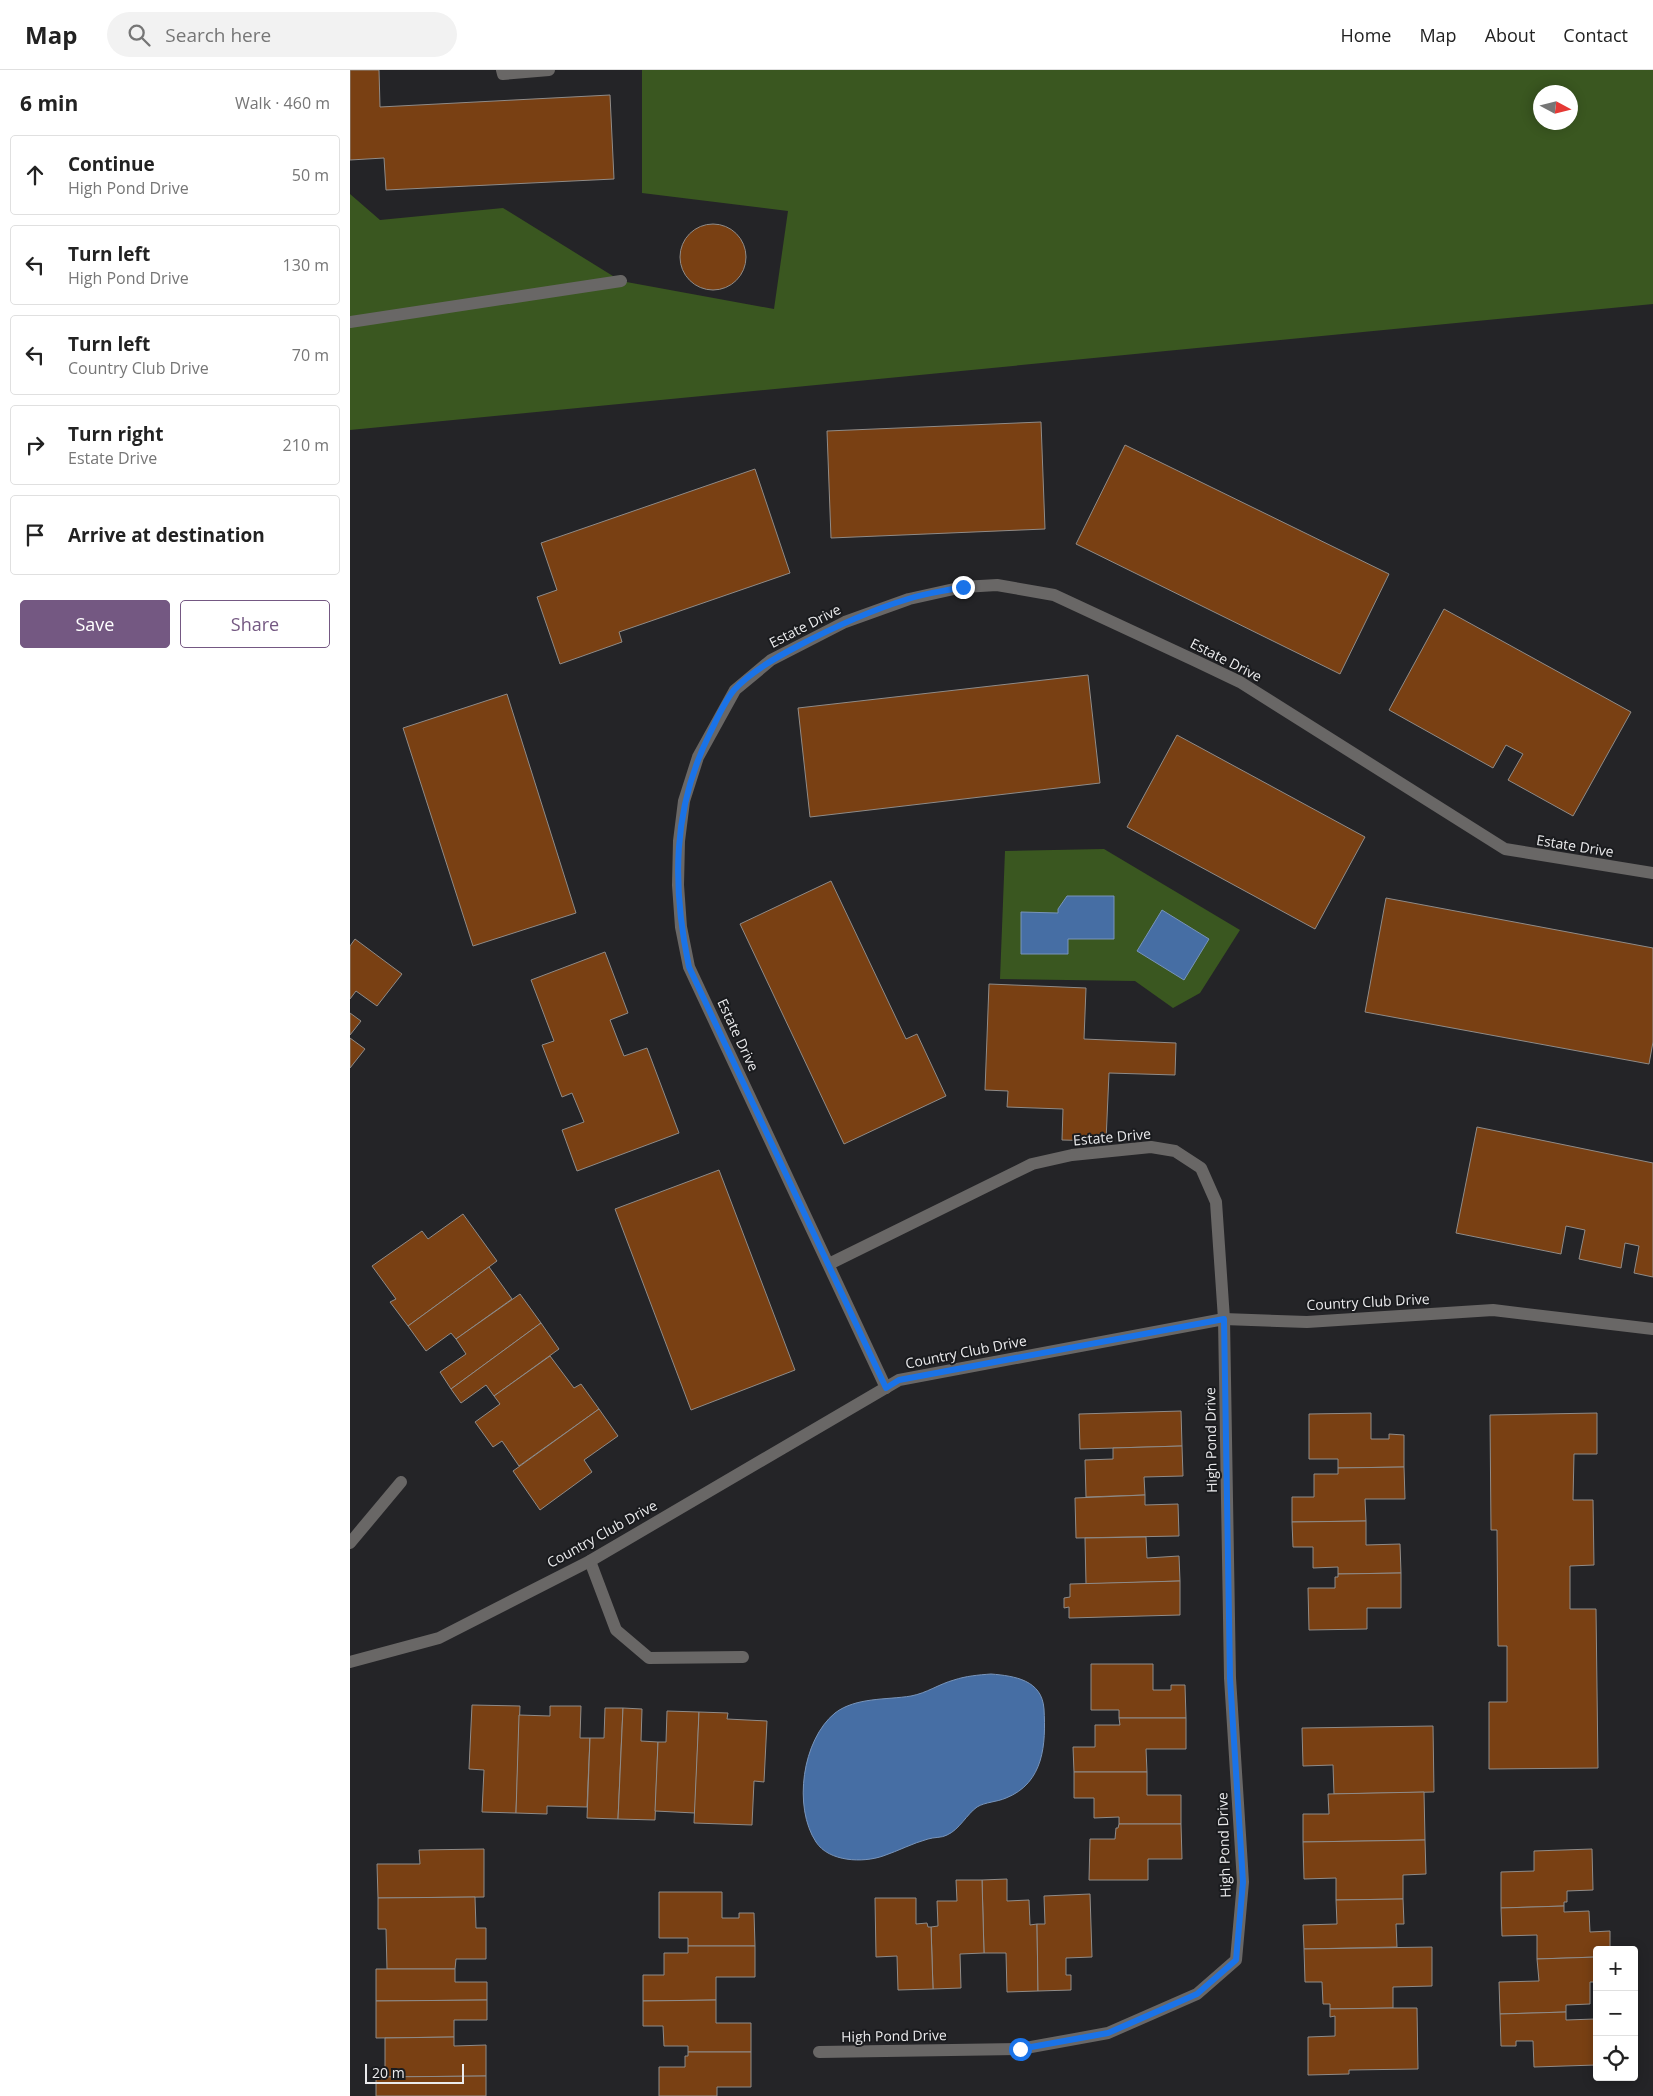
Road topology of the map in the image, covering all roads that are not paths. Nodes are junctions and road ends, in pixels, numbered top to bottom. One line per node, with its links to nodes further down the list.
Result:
1 (502, 70): 2 (street)
2 (549, 70)
3 (621, 281): 4 (street)
4 (350, 322)
5 (1653, 873): 6 (street, Estate Drive)
6 (829, 1264): 7 (street, Estate Drive); 9 (street, Estate Drive)
7 (1224, 1319): 8 (street, Country Club Drive); 9 (street, Country Club Drive); 15 (street, High Pond Drive)
8 (1653, 1329)
9 (886, 1388): 12 (street, Country Club Drive)
10 (401, 1482): 11 (street)
11 (350, 1543)
12 (590, 1561): 13 (street); 14 (street, Country Club Drive)
13 (743, 1657)
14 (350, 1662)
15 (819, 2052)

